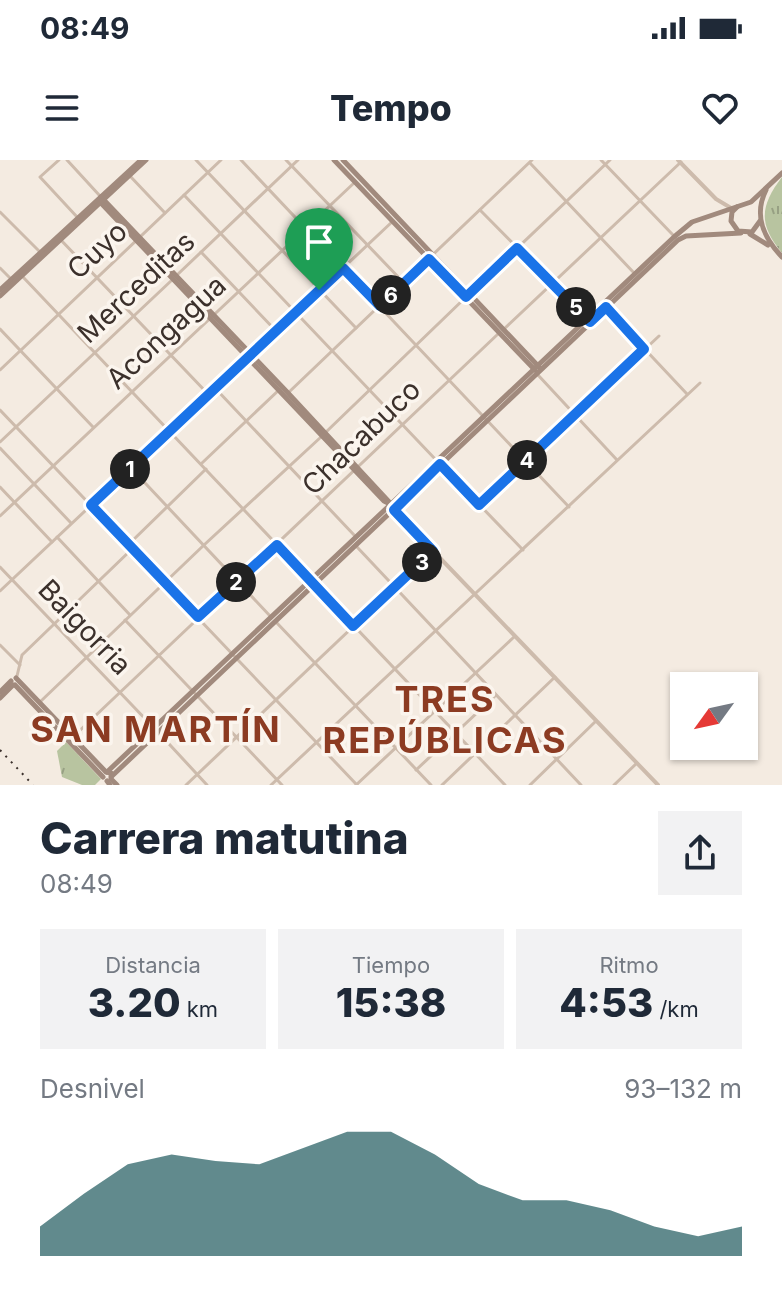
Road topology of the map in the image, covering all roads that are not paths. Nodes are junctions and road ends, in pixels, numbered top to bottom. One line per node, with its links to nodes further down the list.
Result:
1 (59, 160): 35 (street)
2 (67, 160): 25 (street)
3 (144, 160): 19 (main road); 25 (main road)
4 (196, 160): 17 (street)
5 (221, 160): 17 (street, Cuyo)
6 (241, 160): 22 (street)
7 (286, 160): 16 (street)
8 (298, 160): 16 (street, Merceditas)
9 (334, 160): 20 (main road)
10 (343, 160): 20 (main road)
11 (601, 160): 15 (street)
12 (610, 160): 15 (street)
13 (531, 161): 27 (street); 30 (street)
14 (680, 161): 24 (street); 26 (street, Chacabuco)
15 (605, 164): 26 (street); 27 (street)
16 (292, 166): 22 (street, Merceditas); 28 (street)
17 (208, 172): 23 (street, Cuyo); 31 (street)
18 (782, 173): 21 (main road)
19 (130, 176): 25 (main road); 33 (street)
20 (357, 179): 28 (street, Acongagua); 38 (main road)
21 (768, 186): 29 (main road); 37 (main road)
22 (268, 188): 31 (street, Merceditas); 39 (street)
23 (184, 195): 33 (street, Cuyo); 41 (street)
24 (716, 199): 29 (street); 34 (street)
25 (102, 200): 35 (main road); 46 (main road)
26 (640, 200): 43 (street, Chacabuco); 45 (street)
27 (566, 202): 43 (street); 48 (street)
28 (329, 206): 39 (street, Acongagua); 47 (street)
29 (739, 206): 34 (main road); 37 (main road); 40 (main road)
30 (480, 210): 48 (street); 53 (street)
31 (245, 211): 41 (street, Merceditas); 49 (street)
32 (0, 212): 52 (street)
33 (165, 213): 46 (street, Cuyo)
34 (713, 215): 36 (main road)
35 (79, 218): 44 (main road)
36 (704, 218): 42 (main road); 45 (main road)
37 (760, 218): 40 (main road); 50 (main road)
38 (395, 219): 47 (street); 53 (main road)
39 (305, 228): 49 (street, Acongagua); 56 (street)
40 (745, 233): 42 (main road); 50 (main road)
41 (221, 234): 51 (street, Merceditas); 57 (street)
42 (707, 234): 45 (main road)
43 (600, 237): 59 (street); 64 (street, Chacabuco)
44 (59, 238): 52 (main road); 60 (street)
45 (676, 238): 59 (main road)
46 (138, 239): 60 (street, Cuyo); 61 (main road)
47 (367, 245): 56 (street); 63 (street)
48 (517, 248): 64 (street); 68 (street)
49 (281, 250): 57 (street, Acongagua); 65 (street)
50 (775, 250): 54 (main road)
51 (201, 252): 61 (street, Merceditas); 66 (street)
52 (42, 254): 58 (main road)
53 (431, 257): 63 (street); 68 (main road)
54 (782, 257)
55 (0, 268): 62 (street)
56 (343, 268): 65 (street); 69 (street)
57 (258, 273): 66 (street, Acongagua); 71 (street)
58 (20, 275): 62 (main road); 72 (street)
59 (636, 275): 70 (main road); 75 (main road)
60 (96, 278): 72 (street, Cuyo); 73 (street)
61 (174, 278): 73 (street, Merceditas); 74 (main road)
62 (13, 281): 67 (main road)
63 (404, 283): 69 (street)
64 (552, 283): 75 (street); 79 (street, Chacabuco)
65 (319, 290): 71 (street); 76 (street)
66 (238, 291): 74 (street, Acongagua); 78 (street)
67 (0, 293)
68 (468, 295): 79 (main road); 81 (street)
69 (380, 306): 76 (street); 81 (street)
70 (606, 307): 75 (main road); 82 (street)
71 (295, 312): 78 (street); 84 (street)
72 (59, 314): 83 (street, Cuyo); 85 (street)
73 (134, 316): 85 (street, Merceditas); 86 (street)
74 (212, 317): 86 (street, Acongagua); 87 (main road)
75 (589, 320): 88 (main road)
76 (356, 328): 84 (street)
77 (0, 329): 83 (street)
78 (276, 331): 87 (street)
79 (502, 331): 88 (main road); 90 (street, Chacabuco)
80 (659, 336): 82 (street)
81 (416, 345): 90 (street); 96 (street)
82 (644, 349): 99 (street); 101 (street)
83 (20, 350): 89 (street, Cuyo); 94 (street)
84 (332, 350): 96 (street); 98 (street)
85 (96, 351): 94 (street, Merceditas); 95 (street)
86 (171, 355): 95 (street, Acongagua); 97 (street)
87 (249, 356): 92 (street); 93 (main road)
88 (538, 369): 101 (street); 102 (main road)
89 (0, 370)
90 (449, 380): 102 (street); 104 (street, Chacabuco)
91 (700, 383): 99 (street)
92 (215, 388): 97 (street); 103 (street)
93 (281, 388): 98 (main road); 103 (street)
94 (57, 389): 105 (street, Merceditas); 106 (street)
95 (133, 390): 106 (street, Acongagua); 107 (street)
96 (369, 390): 104 (street); 108 (street)
97 (208, 394): 107 (street)
98 (287, 394): 108 (main road)
99 (687, 394): 112 (street)
100 (0, 410): 105 (street)
101 (575, 414): 111 (street); 112 (street)
102 (486, 418): 111 (street); 113 (main road)
103 (245, 421): 114 (street); 116 (street)
104 (402, 425): 113 (street); 119 (street, Chacabuco)
105 (16, 427): 109 (street, Merceditas); 115 (street)
106 (93, 427): 115 (street, Acongagua)
107 (170, 431): 114 (street); 117 (street)
108 (324, 434): 116 (street); 119 (main road)
109 (0, 442)
110 (0, 448): 120 (street)
111 (526, 460): 125 (street); 128 (street)
112 (617, 460): 128 (street)
113 (439, 462): 125 (street); 127 (main road)
114 (202, 463): 118 (street)
115 (53, 465): 120 (street, Acongagua); 124 (street)
116 (288, 467): 123 (street); 129 (street)
117 (131, 468): 124 (street); 126 (street)
118 (206, 469): 126 (street); 129 (street)
119 (357, 469): 123 (street, Chacabuco); 127 (main road)
120 (34, 484): 122 (street, Acongagua); 131 (street)
121 (0, 487): 122 (street)
122 (15, 502): 130 (street, Acongagua); 134 (street)
123 (322, 503): 133 (street); 136 (street, Chacabuco)
124 (91, 505): 131 (street); 137 (street)
125 (479, 505): 139 (street)
126 (168, 507): 135 (street); 137 (street)
127 (392, 507): 133 (main road); 138 (main road); 140 (street)
128 (569, 507): 139 (street)
129 (244, 509): 135 (street); 136 (street)
130 (0, 516)
131 (71, 523): 132 (street)
132 (57, 537): 134 (street); 143 (street)
133 (356, 537): 138 (street); 146 (main road)
134 (52, 542): 142 (street)
135 (204, 545): 144 (street); 145 (street)
136 (277, 545): 144 (street, Chacabuco); 146 (street)
137 (131, 546): 143 (street); 145 (street)
138 (356, 546): 146 (main road); 147 (street)
139 (523, 550): 149 (street)
140 (433, 551): 147 (street); 149 (street)
141 (0, 567): 142 (street, Baigorria)
142 (12, 579): 148 (street); 154 (street, Baigorria)
143 (98, 581): 150 (street); 154 (street)
144 (237, 581): 151 (street, Chacabuco); 152 (street)
145 (165, 582): 150 (street); 151 (street)
146 (313, 582): 152 (main road); 155 (street)
147 (396, 589): 155 (street); 156 (street)
148 (0, 591)
149 (474, 593): 156 (street); 157 (street)
150 (130, 615): 153 (street)
151 (198, 617): 159 (street, Chacabuco); 161 (street)
152 (274, 619): 161 (main road); 162 (street)
153 (125, 620): 159 (street); 160 (street)
154 (54, 623): 160 (street, Baigorria); 163 (street)
155 (353, 626): 162 (street); 164 (street)
156 (435, 630): 164 (street); 165 (street)
157 (515, 636): 165 (street); 166 (street)
158 (0, 645): 163 (street)
159 (159, 655): 168 (street, Chacabuco); 169 (street)
160 (88, 656): 168 (street, Baigorria); 173 (street)
161 (234, 656): 169 (main road); 172 (street)
162 (314, 663): 172 (street); 174 (street)
163 (20, 665): 167 (street)
164 (394, 669): 174 (street); 175 (street)
165 (475, 673): 171 (street); 175 (street)
166 (555, 677): 176 (street); 177 (street)
167 (15, 682): 170 (main road); 173 (main road)
168 (120, 692): 178 (street, Baigorria); 181 (street, Chacabuco)
169 (195, 693): 178 (main road); 180 (street)
170 (0, 695)
171 (496, 695): 176 (street); 179 (street)
172 (276, 699): 180 (street); 182 (street)
173 (38, 705): 181 (main road)
174 (355, 706): 182 (street); 183 (street)
175 (435, 711): 179 (street); 183 (street)
176 (515, 715): 184 (street); 185 (street)
177 (596, 721): 185 (street); 186 (street)
178 (156, 730): 188 (street, Baigorria); 189 (main road)
179 (455, 733): 184 (street); 187 (street)
180 (237, 736): 188 (street); 190 (street)
181 (70, 740): 189 (main road)
182 (316, 742): 190 (street); 196 (street)
183 (396, 748): 187 (street); 196 (street)
184 (475, 753): 198 (street); 199 (street)
185 (556, 758): 200 (street); 201 (street)
186 (637, 763): 202 (street); 203 (street)
187 (416, 770): 197 (street)
188 (197, 774): 192 (street); 193 (street, Baigorria)
189 (108, 777): 191 (main road)
190 (277, 780): 194 (street); 195 (street)
191 (117, 785)
192 (186, 785)
193 (207, 785)
194 (271, 785)
195 (282, 785)
196 (357, 785)
197 (431, 785)
198 (442, 785)
199 (505, 785)
200 (530, 785)
201 (581, 785)
202 (614, 785)
203 (658, 785)

